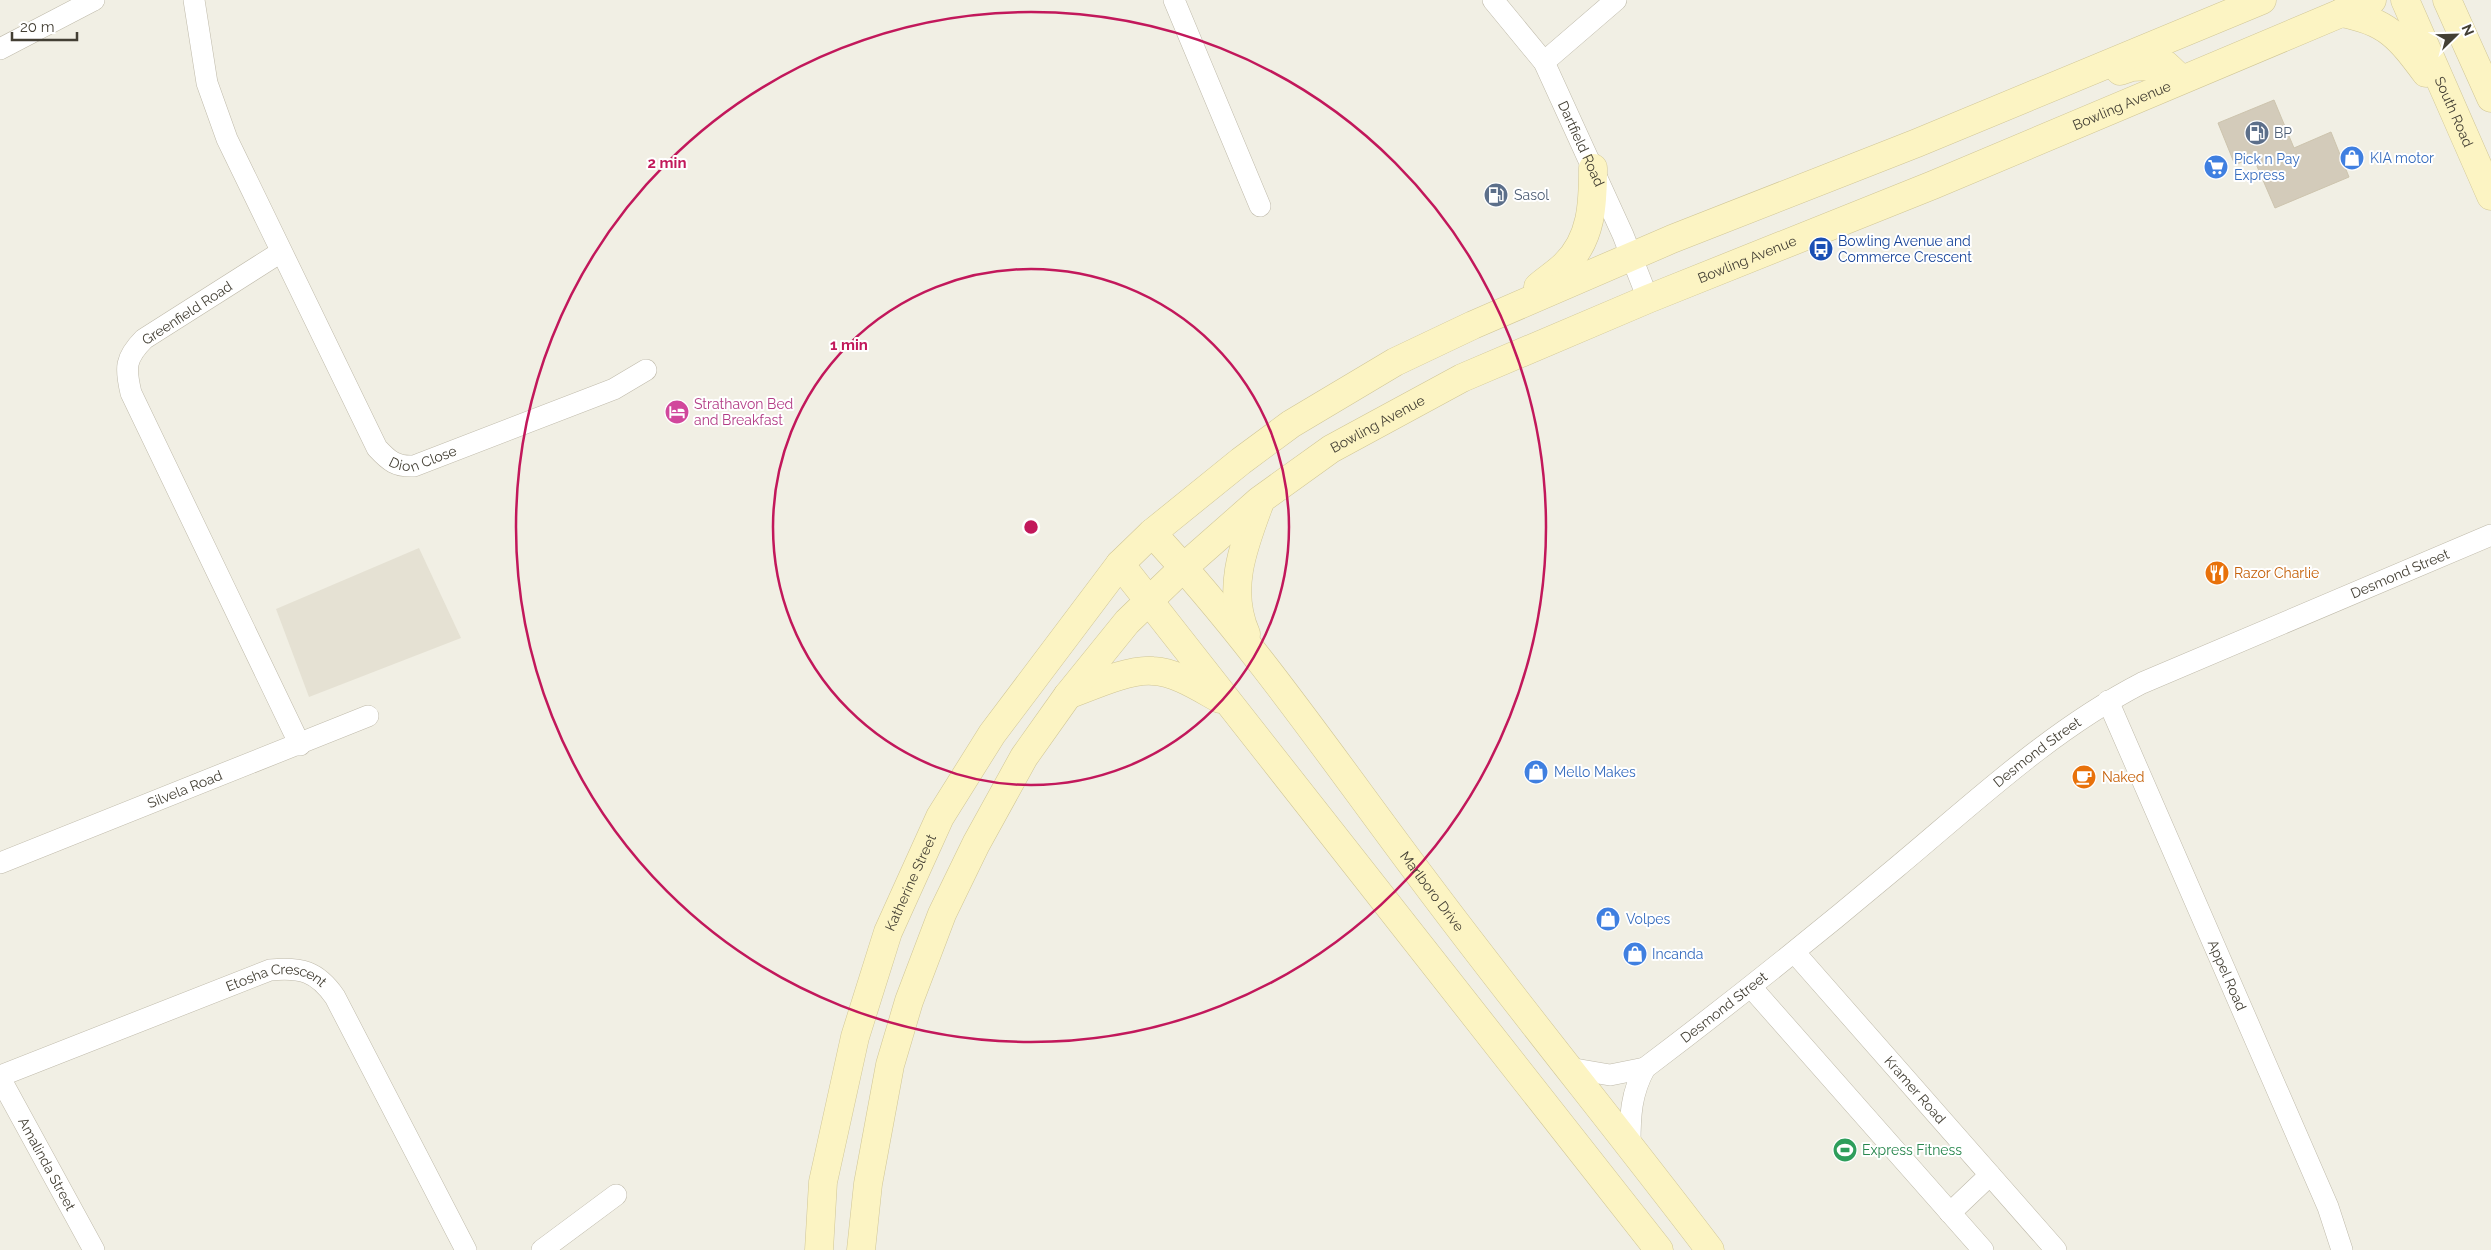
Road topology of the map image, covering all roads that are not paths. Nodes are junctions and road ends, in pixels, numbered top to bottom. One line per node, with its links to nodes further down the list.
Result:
1 (94, 0): 11 (street)
2 (194, 0): 20 (street)
3 (1174, 0): 19 (street)
4 (1493, 0): 12 (street, Dartfield Road)
5 (1616, 0): 12 (street)
6 (2372, 0): 10 (main road, Bowling Avenue)
7 (2405, 0): 14 (main road, South Road)
8 (2447, 0): 15 (main road)
9 (2257, 2): 16 (main road)
10 (2341, 13): 13 (main road, Bowling Avenue); 14 (main road)
11 (0, 49)
12 (1544, 62): 17 (street, Dartfield Road)
13 (2182, 79): 16 (main road); 22 (main road, Bowling Avenue)
14 (2446, 94): 18 (main road, South Road)
15 (2491, 98)
16 (1988, 112): 21 (main road)
17 (1593, 168): 21 (street, Dartfield Road); 23 (main road)
18 (2491, 196)
19 (1260, 206)
20 (281, 252): 24 (street, Dion Close); 36 (street, Greenfield Road)
21 (1632, 256): 22 (street, Dartfield Road); 23 (main road)
22 (1648, 299): 25 (main road, Bowling Avenue)
23 (1511, 308): 26 (main road)
24 (646, 370)
25 (1260, 500): 29 (main road, Bowling Avenue); 31 (main road)
26 (1152, 533): 28 (main road, Katherine Street); 29 (main road, Marlboro Drive)
27 (2491, 535): 33 (street, Desmond Street)
28 (1120, 564): 30 (main road); 50 (main road, Katherine Street)
29 (1184, 567): 30 (main road, Bowling Avenue); 31 (main road, Marlboro Drive)
30 (1149, 600): 32 (main road); 34 (main road)
31 (1254, 651): 40 (main road, Marlboro Drive)
32 (1068, 695): 34 (main road); 51 (main road)
33 (2108, 701): 38 (street, Desmond Street); 56 (street, Appel Road)
34 (1230, 705): 52 (main road)
35 (368, 716): 36 (street, Silvela Road)
36 (300, 745): 37 (street, Silvela Road)
37 (0, 863)
38 (1795, 953): 39 (street, Desmond Street); 44 (street, Kramer Road)
39 (1751, 987): 41 (street, Desmond Street); 46 (street)
40 (1568, 1068): 41 (street, Desmond Street); 43 (main road, Marlboro Drive)
41 (1645, 1068): 43 (street, Desmond Street)
42 (0, 1077): 47 (street, Amalinda Street); 48 (street, Etosha Crescent)
43 (1630, 1144): 53 (main road, Marlboro Drive)
44 (1990, 1175): 46 (street); 55 (street, Kramer Road)
45 (616, 1194): 49 (street)
46 (1950, 1213): 54 (street)
47 (94, 1250)
48 (466, 1250)
49 (542, 1250)
50 (818, 1250)
51 (861, 1250)
52 (1659, 1250)
53 (1710, 1250)
54 (1983, 1250)
55 (2056, 1250)
56 (2342, 1250)

